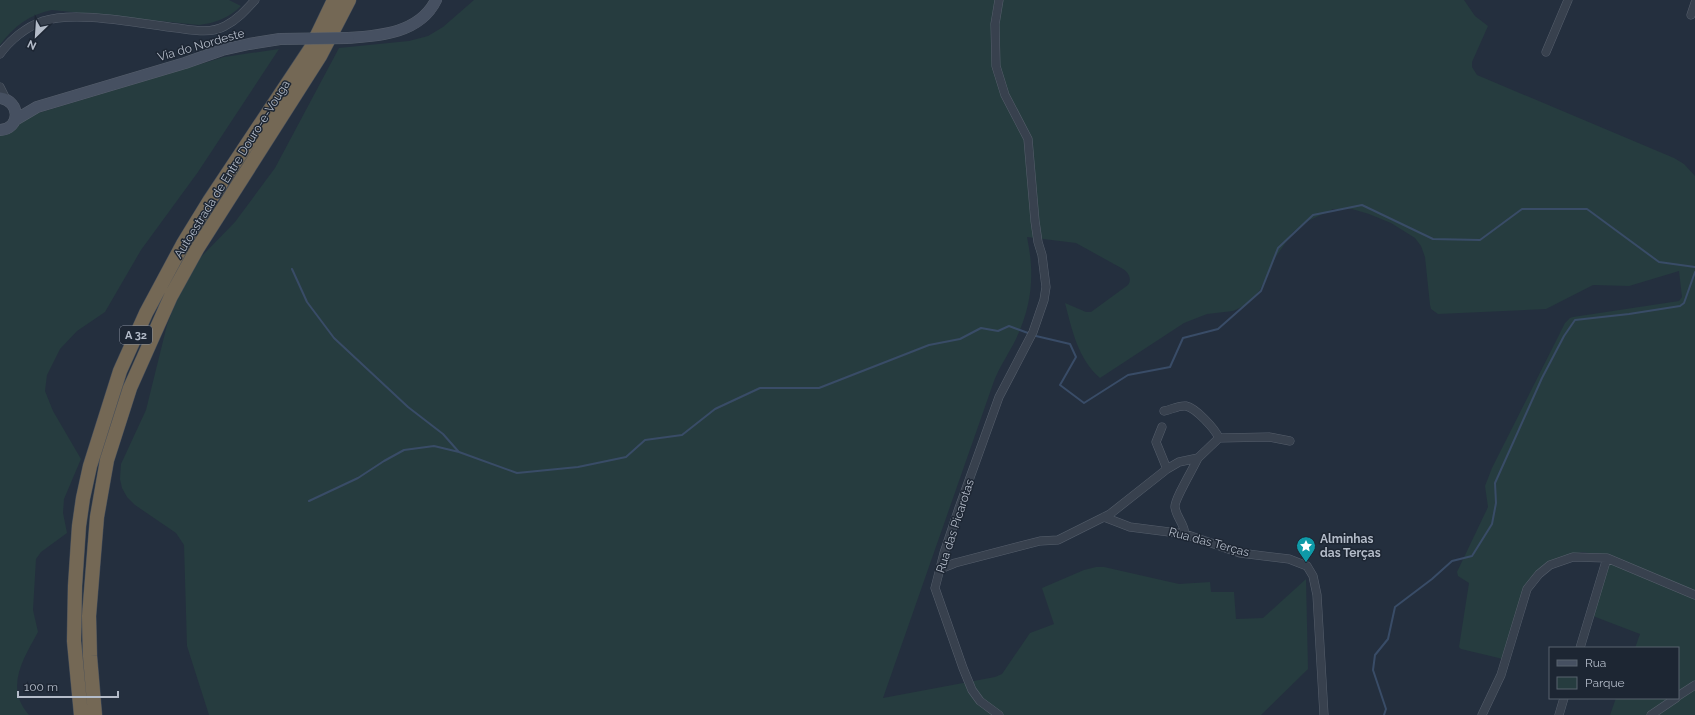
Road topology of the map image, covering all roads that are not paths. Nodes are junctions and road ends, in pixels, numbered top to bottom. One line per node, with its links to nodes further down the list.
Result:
1 (254, 0): 10 (street)
2 (334, 0): 32 (highway, Autoestrada de Entre Douro-e-Vouga / A 32)
3 (349, 0): 33 (highway, Autoestrada de Entre Douro-e-Vouga / A 32)
4 (436, 0): 13 (main road, Via do Nordeste, bridge)
5 (999, 0): 25 (street, Rua das Picarotas)
6 (1568, 0): 9 (street)
7 (1695, 3): 8 (street)
8 (1691, 15)
9 (1546, 52)
10 (0, 54)
11 (0, 87): 12 (street)
12 (6, 100): 13 (main road, Via do Nordeste); 14 (main road)
13 (37, 107): 14 (main road, Via do Nordeste)
14 (15, 120): 15 (main road, Via do Nordeste)
15 (0, 130)
16 (1164, 411): 18 (street)
17 (1162, 427): 21 (street)
18 (1219, 438): 19 (street); 20 (street)
19 (1290, 441)
20 (1198, 458): 21 (street); 23 (street)
21 (1167, 469): 22 (street)
22 (1104, 517): 23 (street, Rua das Terças); 25 (street)
23 (1186, 534): 35 (street, Rua das Terças)
24 (1607, 558): 26 (street); 27 (street); 36 (street)
25 (940, 569): 34 (street, Rua das Picarotas)
26 (1695, 595)
27 (1580, 647)
28 (1695, 685): 29 (street)
29 (1679, 696)
30 (1564, 699): 37 (street)
31 (1674, 699): 38 (street)
32 (81, 715)
33 (95, 715)
34 (998, 715)
35 (1324, 715)
36 (1482, 715)
37 (1559, 715)
38 (1651, 715)

